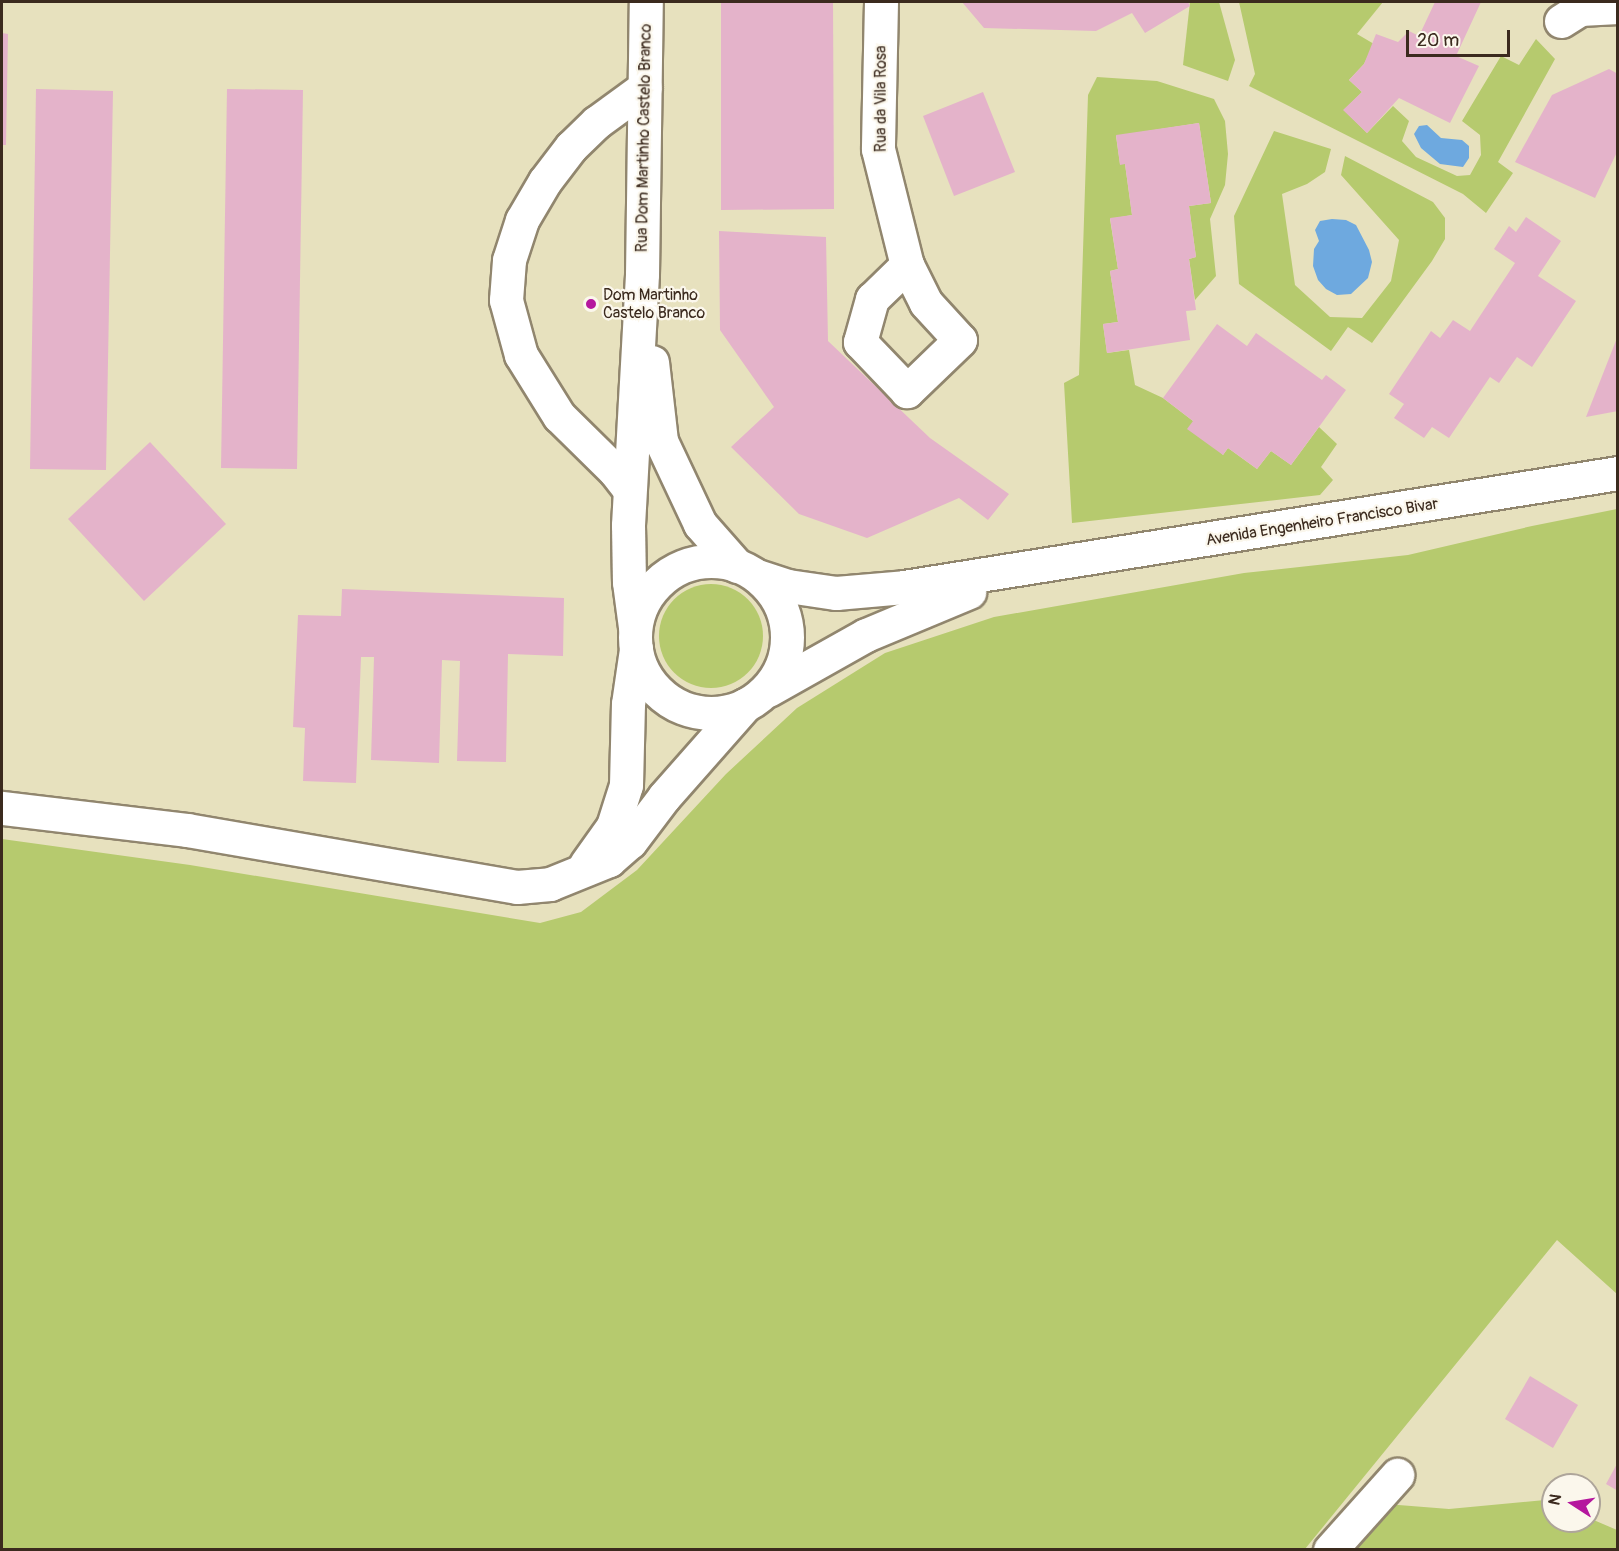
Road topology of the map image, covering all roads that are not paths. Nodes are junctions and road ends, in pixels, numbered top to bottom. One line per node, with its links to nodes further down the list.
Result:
1 (646, 2): 5 (street, Rua Dom Martinho Castelo Branco)
2 (881, 2): 6 (street, Rua da Vila Rosa)
3 (1617, 7): 4 (street)
4 (1561, 21)
5 (645, 87): 7 (street, Rua Dom Martinho Castelo Branco); 9 (street)
6 (907, 265)
7 (642, 274): 9 (street); 11 (street)
8 (1617, 473): 10 (street, Avenida Engenheiro Francisco Bivar)
9 (629, 489): 12 (street)
10 (1026, 570): 11 (street); 13 (street)
11 (747, 571): 12 (street); 13 (street)
12 (635, 638): 13 (street); 15 (street)
13 (753, 700): 15 (street)
14 (2, 808): 15 (street)
15 (580, 873)
16 (1396, 1475): 17 (street)
17 (1330, 1550)

